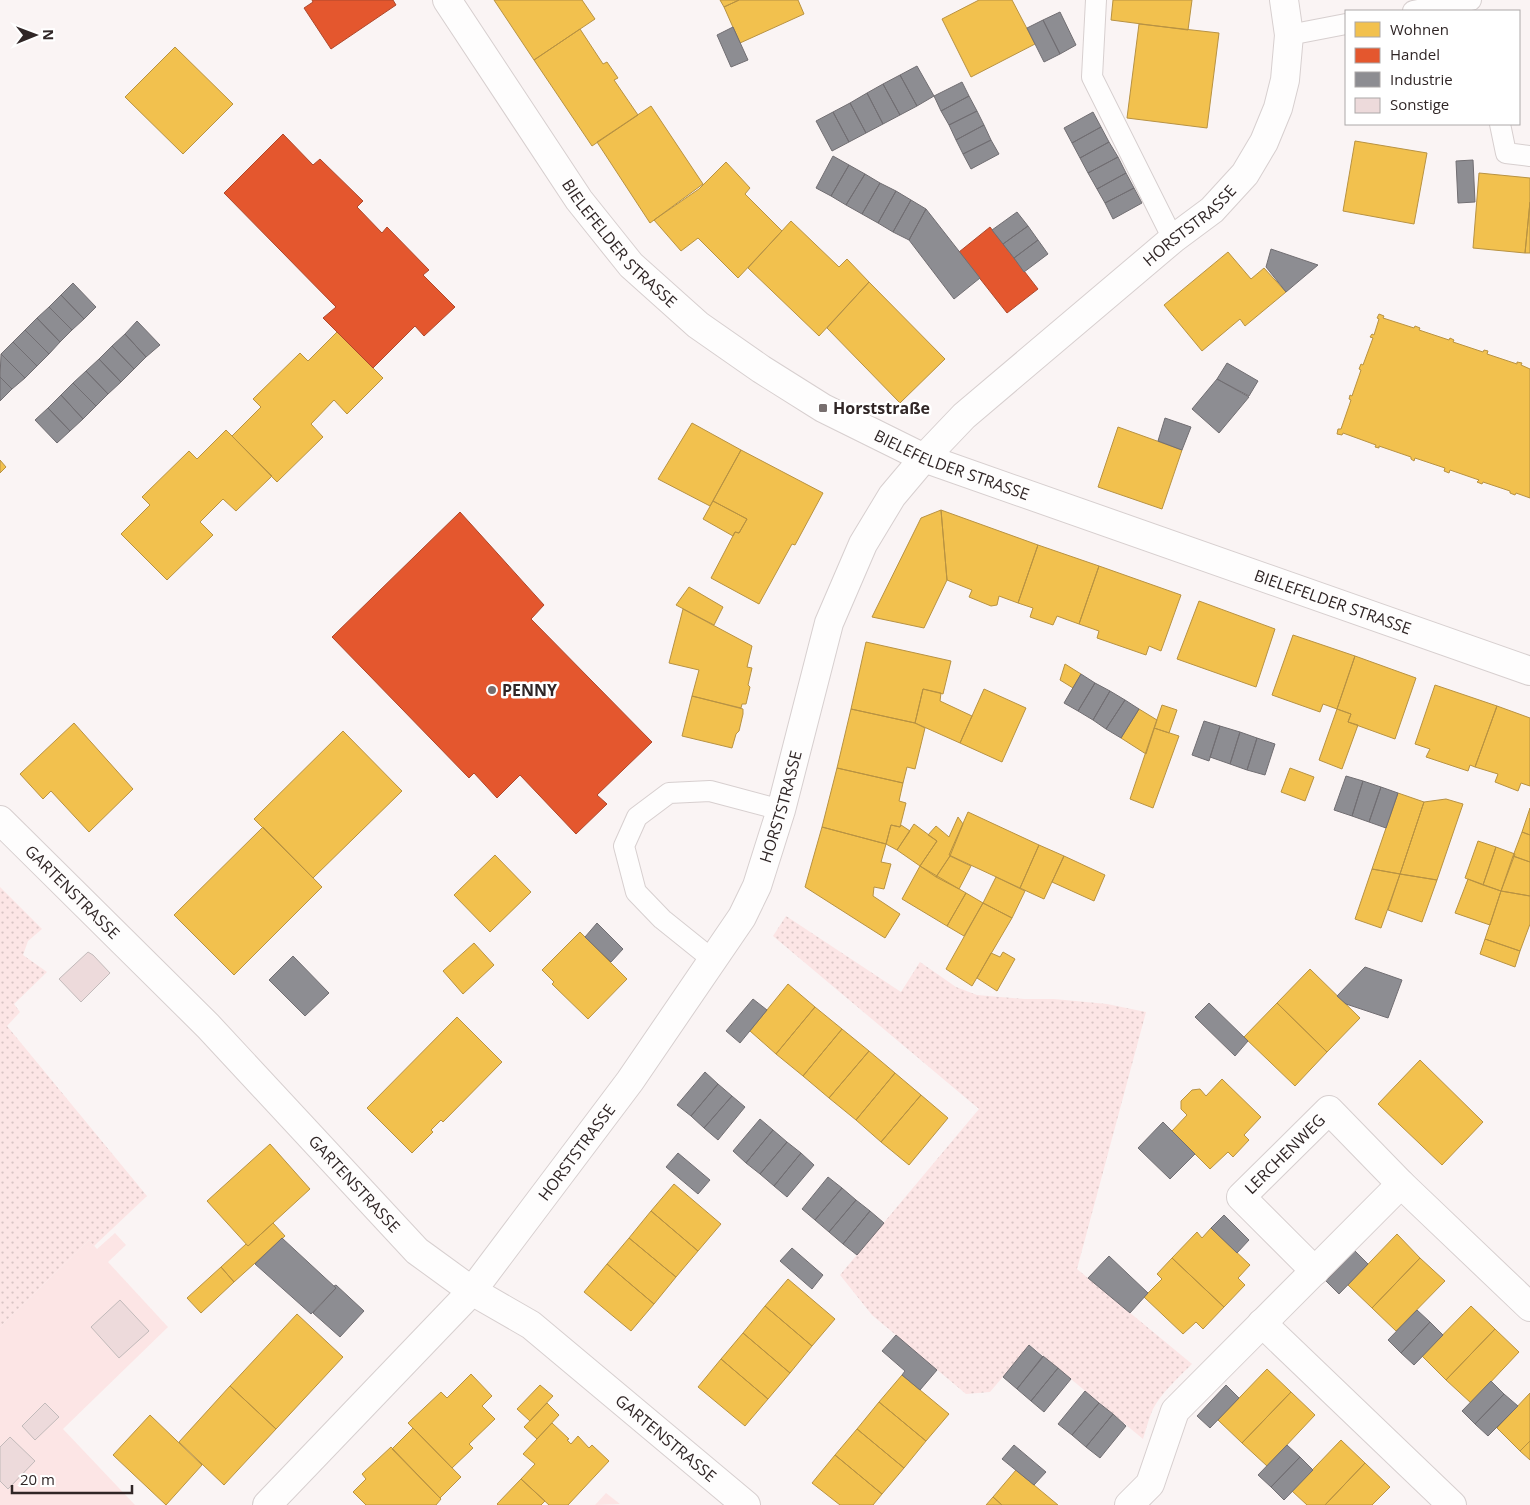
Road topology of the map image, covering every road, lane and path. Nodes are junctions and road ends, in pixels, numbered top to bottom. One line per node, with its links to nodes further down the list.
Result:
1 (447, 0): 11 (street, BIELEFELDER STRASSE)
2 (1096, 0): 10 (lane)
3 (1284, 0): 7 (street, HORSTSTRASSE)
4 (1471, 0): 5 (lane)
5 (1418, 10)
6 (1345, 24): 7 (lane)
7 (1288, 35): 10 (street, HORSTSTRASSE)
8 (1500, 125): 9 (lane)
9 (1530, 156)
10 (1173, 239): 11 (street, HORSTSTRASSE)
11 (924, 458): 12 (street, BIELEFELDER STRASSE); 13 (street, HORSTSTRASSE)
12 (1530, 672)
13 (780, 810): 15 (street, HORSTSTRASSE); 15 (lane)
14 (0, 820): 18 (street, GARTENSTRASSE)
15 (713, 960): 18 (street, HORSTSTRASSE)
16 (1401, 1184): 17 (street); 17 (street, LERCHENWEG); 19 (street, LERCHENWEG)
17 (1315, 1271): 20 (street)
18 (472, 1291): 21 (street, HORSTSTRASSE); 22 (street, GARTENSTRASSE)
19 (1530, 1307)
20 (1262, 1323): 23 (street); 24 (street)
21 (267, 1505)
22 (746, 1505)
23 (1130, 1505)
24 (1452, 1505)

